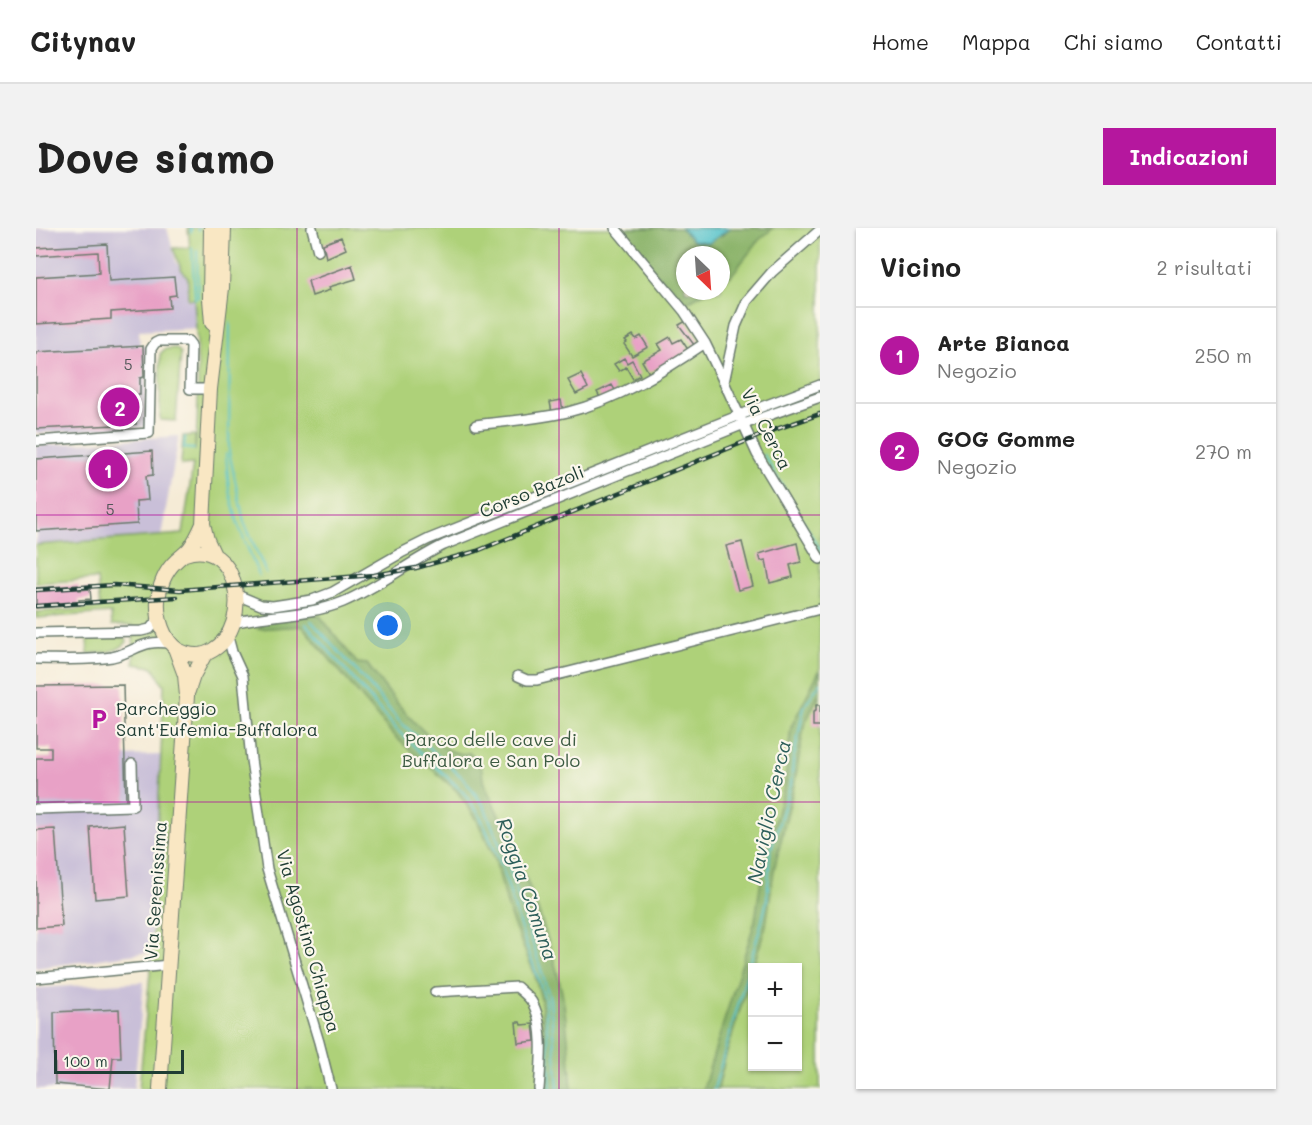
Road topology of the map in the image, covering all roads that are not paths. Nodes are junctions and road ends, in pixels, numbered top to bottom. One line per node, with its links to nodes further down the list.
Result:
1 (224, 228): 7 (main road, Via Serenissima)
2 (312, 228): 6 (street)
3 (615, 228): 8 (street)
4 (820, 230): 10 (street, Via Cerca)
5 (211, 233): 7 (main road); 9 (main road, Via Serenissima)
6 (318, 251)
7 (222, 288): 9 (main road, Via Serenissima)
8 (705, 343): 10 (street); 15 (street)
9 (214, 350): 12 (main road, Via Serenissima)
10 (724, 382): 14 (street, Via Cerca)
11 (820, 385): 14 (street, Corso Bazoli)
12 (210, 389): 17 (street); 18 (main road, Via Serenissima)
13 (820, 397): 16 (street, Corso Bazoli)
14 (740, 415): 16 (street, Via Cerca); 22 (street, Corso Bazoli)
15 (476, 424)
16 (744, 424): 21 (street, Via Cerca); 25 (street, Corso Bazoli)
17 (36, 441)
18 (203, 524): 19 (main road, Via Serenissima); 20 (main road, Via Serenissima)
19 (185, 554): 20 (main road); 24 (main road, Via Serenissima)
20 (214, 555): 22 (main road, Via Serenissima)
21 (820, 559)
22 (237, 595): 25 (main road, Via Serenissima)
23 (820, 609): 32 (street)
24 (159, 618): 26 (street); 28 (main road, Via Serenissima)
25 (233, 624): 27 (main road, Via Serenissima)
26 (36, 633)
27 (228, 637): 29 (main road, Via Serenissima); 31 (street, Via Agostino Chiappa)
28 (173, 646): 29 (main road); 30 (street); 33 (main road, Via Serenissima)
29 (207, 653): 31 (street); 33 (main road, Via Serenissima)
30 (36, 659)
31 (236, 659): 40 (street, Via Agostino Chiappa)
32 (518, 676)
33 (187, 696): 36 (main road, Via Serenissima)
34 (132, 764): 35 (street)
35 (36, 809)
36 (169, 965): 37 (street); 39 (main road, Via Serenissima)
37 (36, 978)
38 (435, 992): 41 (street)
39 (160, 1089)
40 (331, 1089)
41 (538, 1089)

